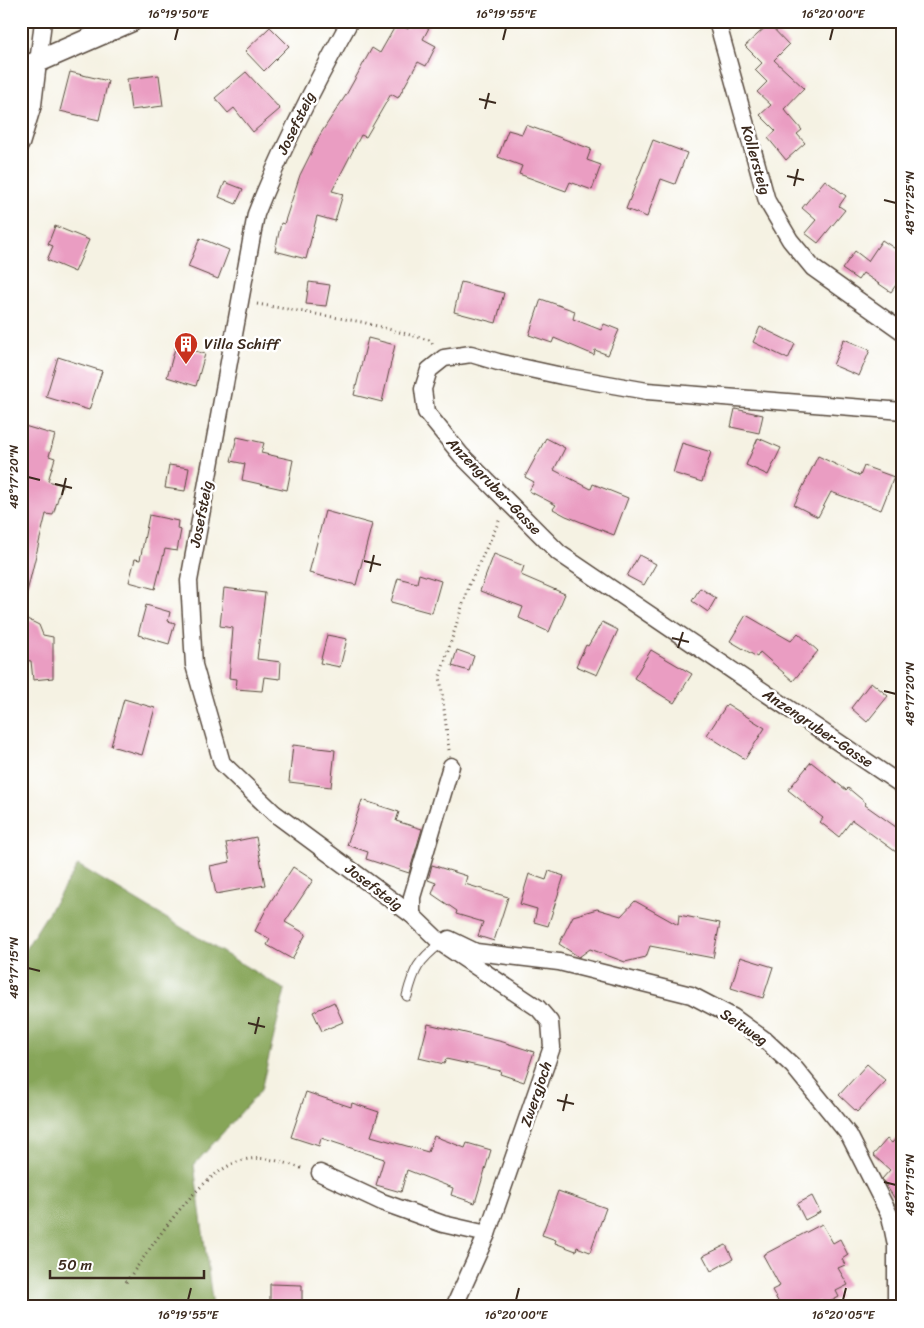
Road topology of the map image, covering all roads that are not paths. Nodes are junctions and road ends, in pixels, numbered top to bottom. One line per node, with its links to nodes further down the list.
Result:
1 (43, 21): 5 (street)
2 (131, 21): 5 (street)
3 (350, 21): 11 (street, Josefsteig)
4 (717, 21): 7 (street, Kollersteig)
5 (30, 66): 6 (street)
6 (21, 144)
7 (903, 332)
8 (903, 411): 10 (street, Anzengruber-Gasse)
9 (450, 766): 11 (street)
10 (903, 786)
11 (412, 915): 12 (street, Josefsteig)
12 (429, 930): 13 (street, Zwergjoch); 18 (street, Seitweg)
13 (441, 943): 14 (lane); 16 (street, Zwergjoch)
14 (407, 996)
15 (320, 1173): 16 (street)
16 (487, 1234): 17 (street, Zwergjoch)
17 (454, 1307)
18 (896, 1307)

